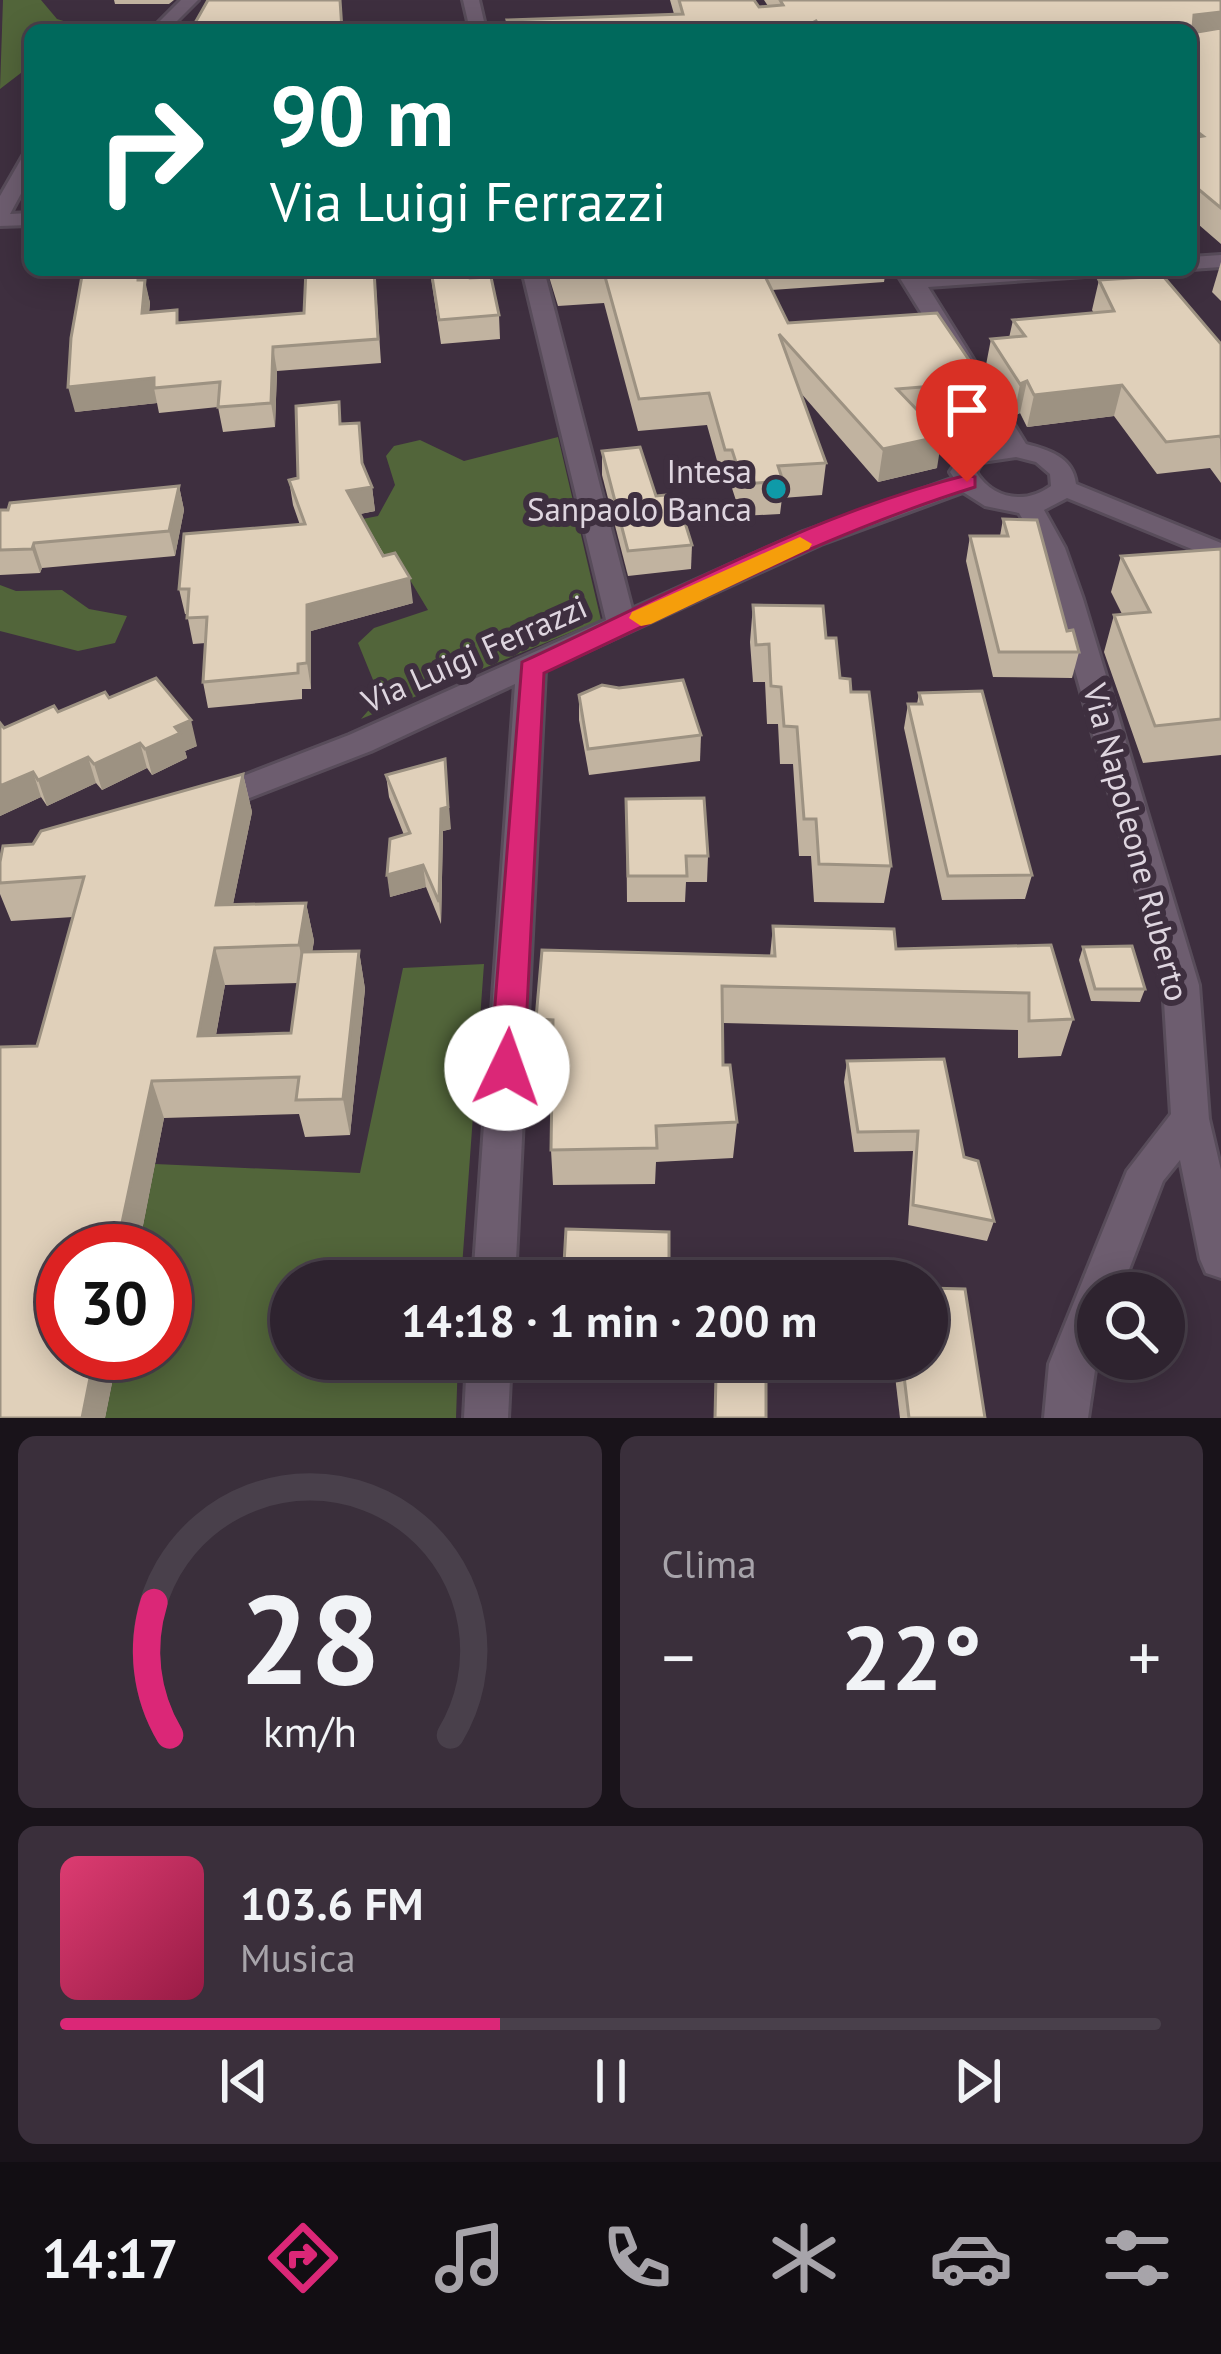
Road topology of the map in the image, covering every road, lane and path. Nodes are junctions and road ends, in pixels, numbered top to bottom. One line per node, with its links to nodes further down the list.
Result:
1 (190, 0): 2 (street)
2 (165, 24)
3 (24, 171): 4 (street)
4 (0, 216)
5 (534, 276): 12 (street)
6 (910, 276): 7 (street)
7 (1017, 449): 8 (street); 9 (street)
8 (967, 482): 10 (street); 12 (street, Via Luigi Ferrazzi)
9 (1064, 488): 10 (street); 11 (street)
10 (1028, 506): 15 (street, Via Napoleone Ruberto)
11 (1221, 553)
12 (622, 627): 13 (street, Via Luigi Ferrazzi)
13 (531, 668): 14 (street, Via Luigi Ferrazzi); 17 (street)
14 (180, 810)
15 (1190, 1119): 16 (street, Via Napoleone Ruberto); 18 (street)
16 (1221, 1259)
17 (495, 1260)
18 (1107, 1272)
19 (1077, 1348): 22 (street)
20 (488, 1380): 21 (street)
21 (486, 1418)
22 (1066, 1418)

